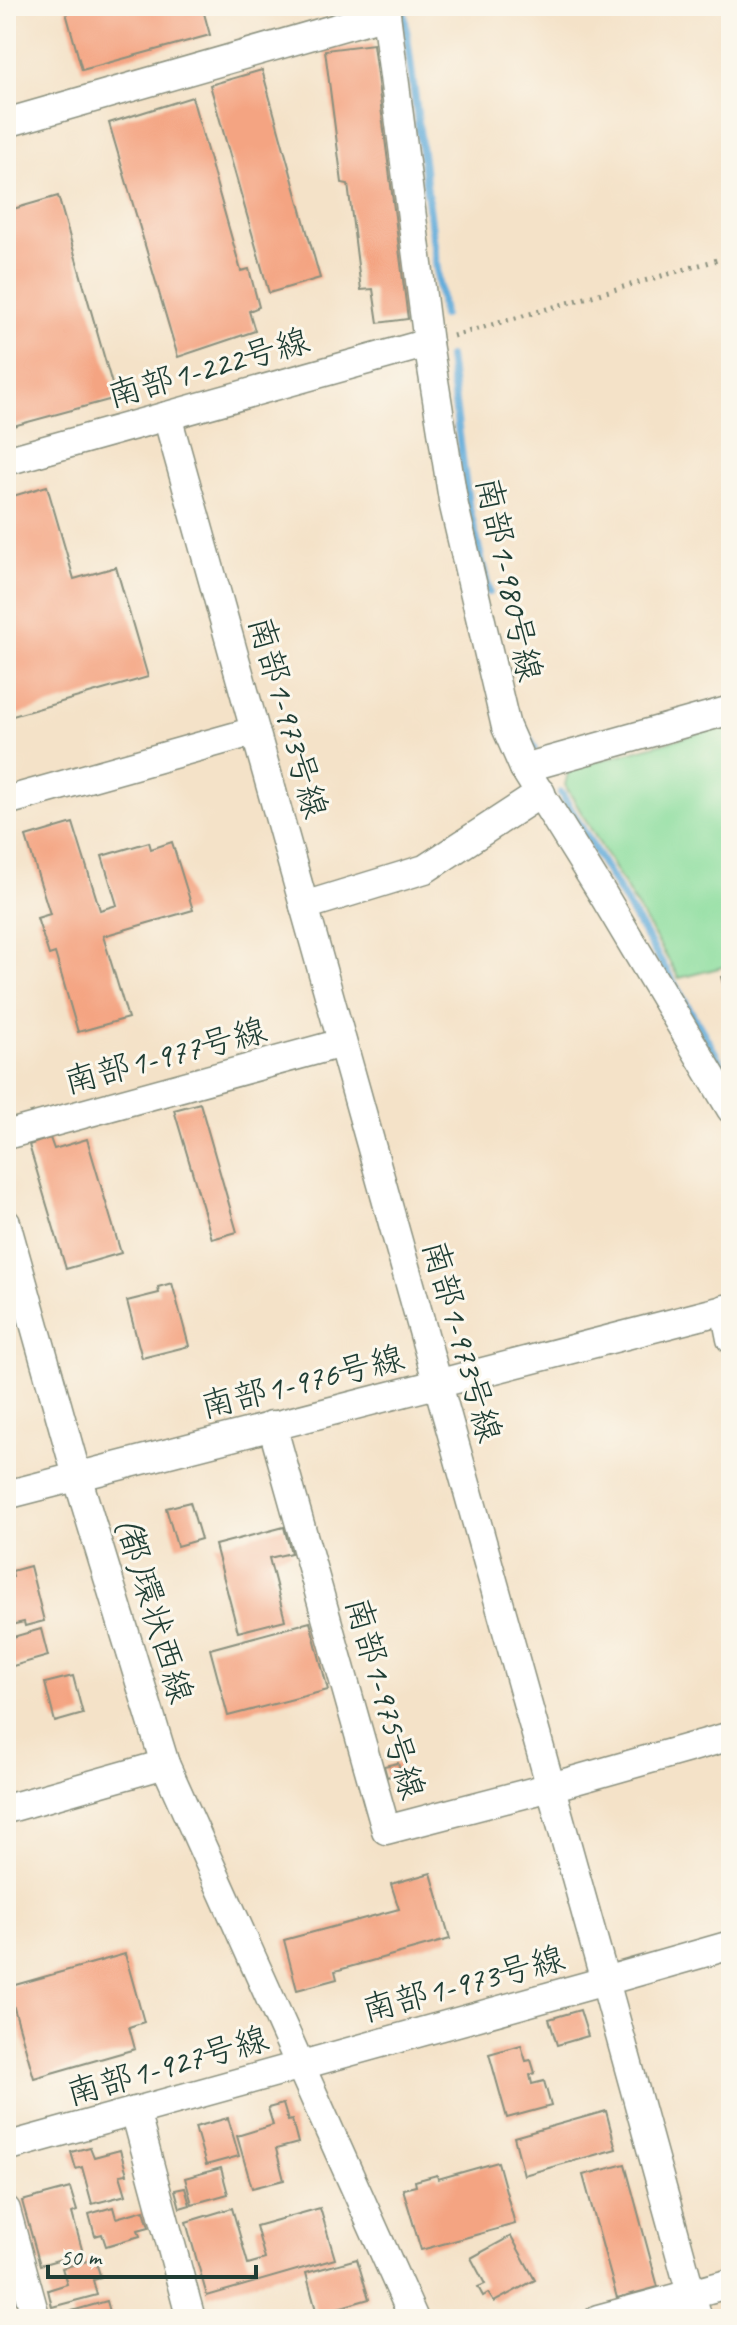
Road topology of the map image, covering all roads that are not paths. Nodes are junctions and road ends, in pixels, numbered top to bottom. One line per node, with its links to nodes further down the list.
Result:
1 (386, 10): 2 (street); 3 (street, 南部1-980号線)
2 (6, 123)
3 (428, 343): 4 (street, 南部1-222号線); 8 (street, 南部1-980号線)
4 (167, 416): 5 (street, 南部1-222号線); 7 (street, 南部1-973号線)
5 (6, 461)
6 (731, 710): 8 (street)
7 (255, 731): 10 (street); 11 (street, 南部1-973号線)
8 (524, 768): 9 (street, 南部1-980号線)
9 (541, 793): 11 (street); 13 (street, 南部1-980号線)
10 (6, 801)
11 (304, 906): 12 (street, 南部1-973号線)
12 (342, 1043): 14 (street, 南部1-977号線); 18 (street, 南部1-973号線)
13 (731, 1109)
14 (6, 1135)
15 (6, 1223): 20 (street, (都)環状西線)
16 (728, 1308): 17 (street); 18 (street, 南部1-976号線)
17 (731, 1339)
18 (438, 1384): 19 (street, 南部1-976号線); 24 (street, 南部1-973号線)
19 (272, 1425): 20 (street, 南部1-976号線); 24 (street, 南部1-975号線)
20 (77, 1476): 21 (street, 南部1-976号線); 23 (street, (都)環状西線)
21 (6, 1495)
22 (731, 1736): 24 (street, 南部1-975号線)
23 (165, 1764): 25 (street); 28 (street, (都)環状西線)
24 (551, 1787): 27 (street, 南部1-973号線)
25 (6, 1809)
26 (731, 1945): 27 (street)
27 (605, 1981): 28 (street, 南部1-973号線); 33 (street)
28 (300, 2065): 29 (street, 南部1-927号線); 36 (street, (都)環状西線)
29 (135, 2111): 30 (street, 南部1-927号線); 35 (street)
30 (6, 2147)
31 (6, 2210): 34 (street)
32 (731, 2283): 33 (street)
33 (694, 2306): 37 (street)
34 (36, 2319)
35 (191, 2319)
36 (414, 2319)
37 (598, 2319)

